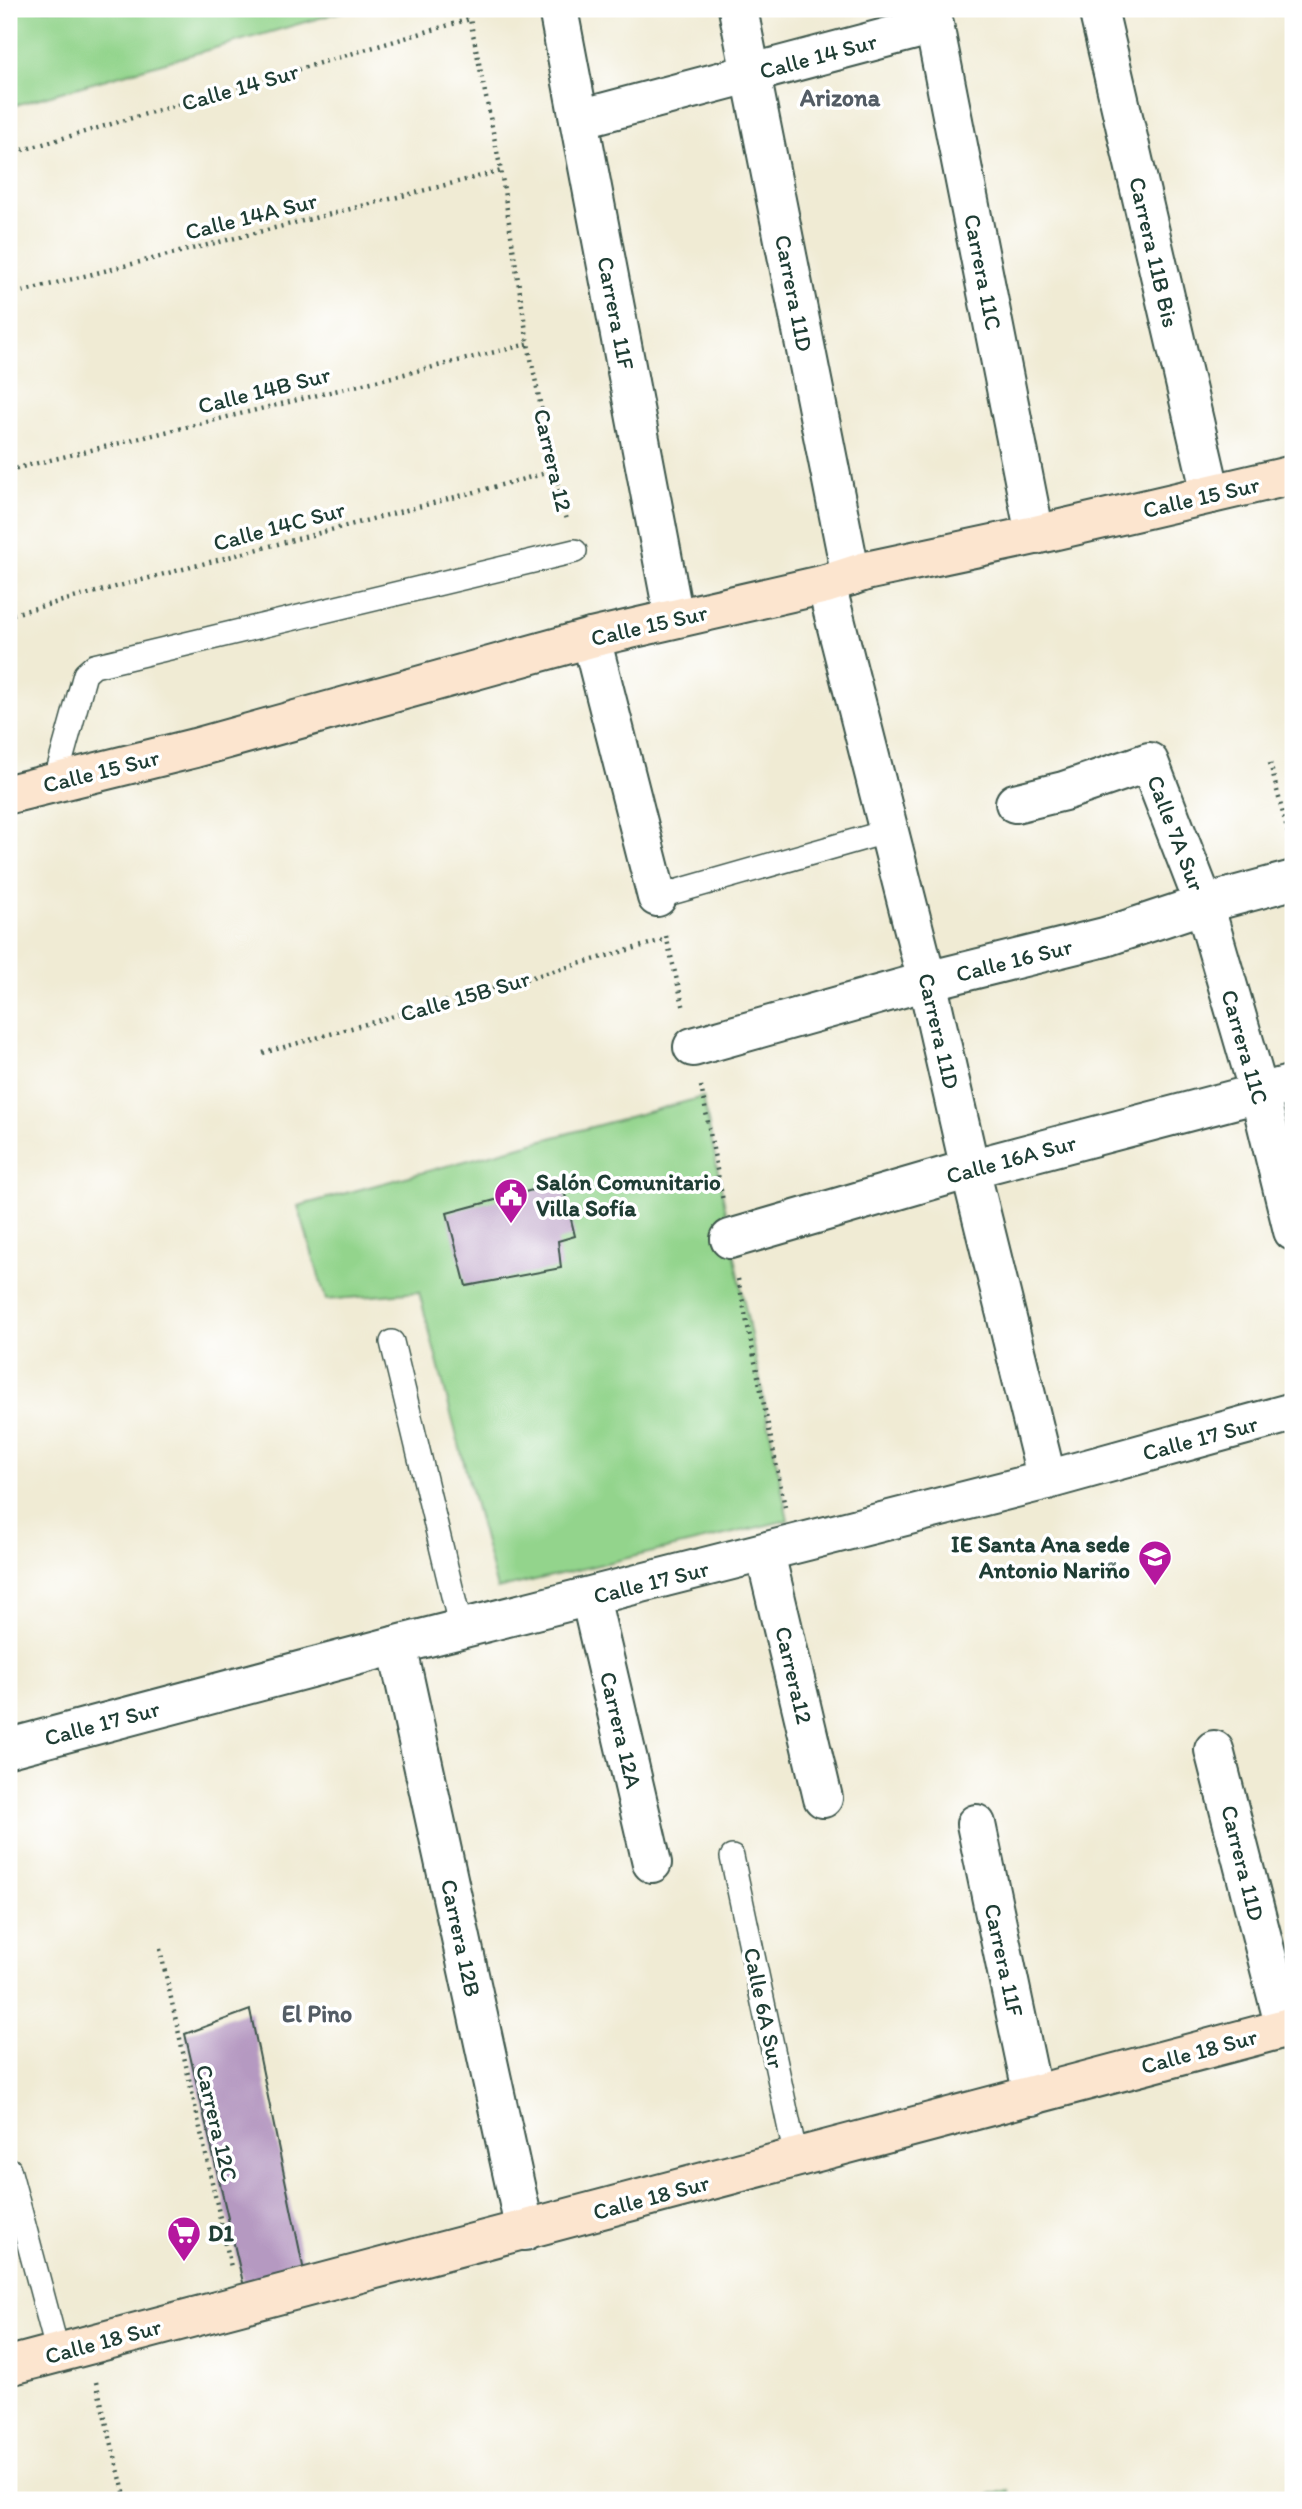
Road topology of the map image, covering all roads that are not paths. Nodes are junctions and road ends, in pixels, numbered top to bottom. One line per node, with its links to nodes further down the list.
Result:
1 (558, 9): 6 (street, Carrera 11F)
2 (738, 9): 5 (street, Carrera 11D)
3 (1098, 9): 8 (street, Carrera 11B Bis)
4 (933, 17): 5 (street, Calle 14 Sur); 9 (street, Carrera 11C)
5 (751, 74): 6 (street, Calle 14 Sur); 11 (street, Carrera 11D)
6 (579, 119): 12 (street, Carrera 11F)
7 (1293, 475): 8 (street, Calle 15 Sur)
8 (1211, 494): 9 (street, Calle 15 Sur)
9 (1035, 535): 11 (street, Calle 15 Sur)
10 (575, 551): 14 (lane)
11 (839, 580): 12 (street, Calle 15 Sur); 17 (street, Carrera 11D)
12 (674, 618): 13 (street, Calle 15 Sur)
13 (591, 638): 14 (street, Calle 15 Sur); 19 (street)
14 (55, 782): 15 (street, Calle 15 Sur)
15 (9, 794)
16 (1015, 803): 20 (street, Calle 7A Sur)
17 (888, 831): 19 (lane); 21 (street, Carrera 11D)
18 (1293, 880): 20 (street, Calle 16 Sur)
19 (657, 897)
20 (1204, 904): 21 (street, Calle 16 Sur); 23 (street, Carrera 11C)
21 (927, 981): 22 (street, Calle 16 Sur); 24 (street, Carrera 11D)
22 (694, 1047)
23 (1276, 1089): 24 (street, Calle 16A Sur); 25 (street, Carrera 11C)
24 (971, 1169): 26 (street, Calle 16A Sur); 29 (street, Carrera 11D)
25 (1293, 1231)
26 (730, 1238)
27 (392, 1342): 32 (lane)
28 (1293, 1412): 29 (street, Calle 17 Sur)
29 (1047, 1480): 30 (street, Calle 17 Sur)
30 (765, 1553): 31 (street, Calle 17 Sur); 36 (street, Carrera12)
31 (590, 1597): 32 (street, Calle 17 Sur); 39 (street, Carrera 12A)
32 (461, 1629): 33 (street, Calle 17 Sur)
33 (397, 1645): 34 (street, Calle 17 Sur); 44 (street, Carrera 12B)
34 (9, 1748)
35 (1214, 1750): 40 (street, Carrera 11D)
36 (823, 1798)
37 (976, 1824): 41 (street, Carrera 11F)
38 (732, 1857): 42 (lane, Calle 6A Sur)
39 (652, 1863)
40 (1291, 2037): 41 (street, Calle 18 Sur)
41 (1033, 2095): 42 (street, Calle 18 Sur)
42 (796, 2158): 44 (street, Calle 18 Sur)
43 (9, 2169): 45 (lane)
44 (525, 2231): 45 (street, Calle 18 Sur)
45 (73, 2349): 46 (street, Calle 18 Sur)
46 (9, 2366)

